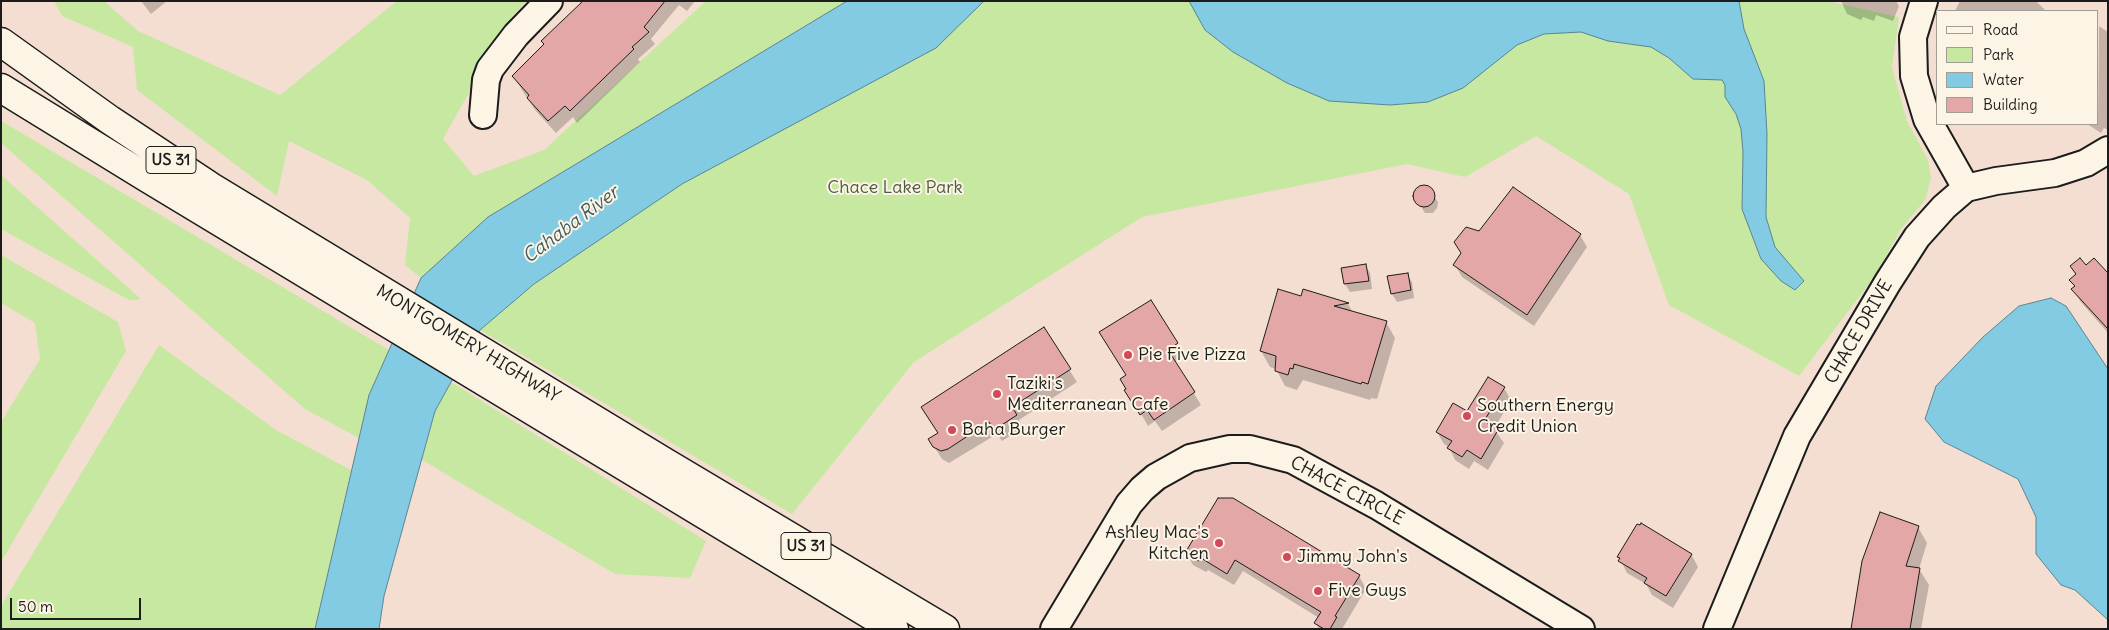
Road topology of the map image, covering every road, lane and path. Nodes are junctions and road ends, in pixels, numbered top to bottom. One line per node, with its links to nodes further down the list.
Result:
1 (549, 1): 5 (street)
2 (1924, 1): 7 (street)
3 (1, 42): 8 (main road, MONTGOMERY HIGHWAY / US 31)
4 (1, 88): 8 (main road, MONTGOMERY HIGHWAY / US 31)
5 (483, 115)
6 (2108, 150): 7 (street, CHACE DRIVE)
7 (1966, 188): 14 (street, CHACE DRIVE)
8 (340, 281): 9 (main road, MONTGOMERY HIGHWAY / US 31)
9 (660, 473): 10 (main road, MONTGOMERY HIGHWAY / US 31); 11 (main road, MONTGOMERY HIGHWAY / US 31)
10 (894, 629)
11 (945, 629)
12 (1054, 629): 13 (street, CHACE CIRCLE)
13 (1580, 629)
14 (1717, 629)

